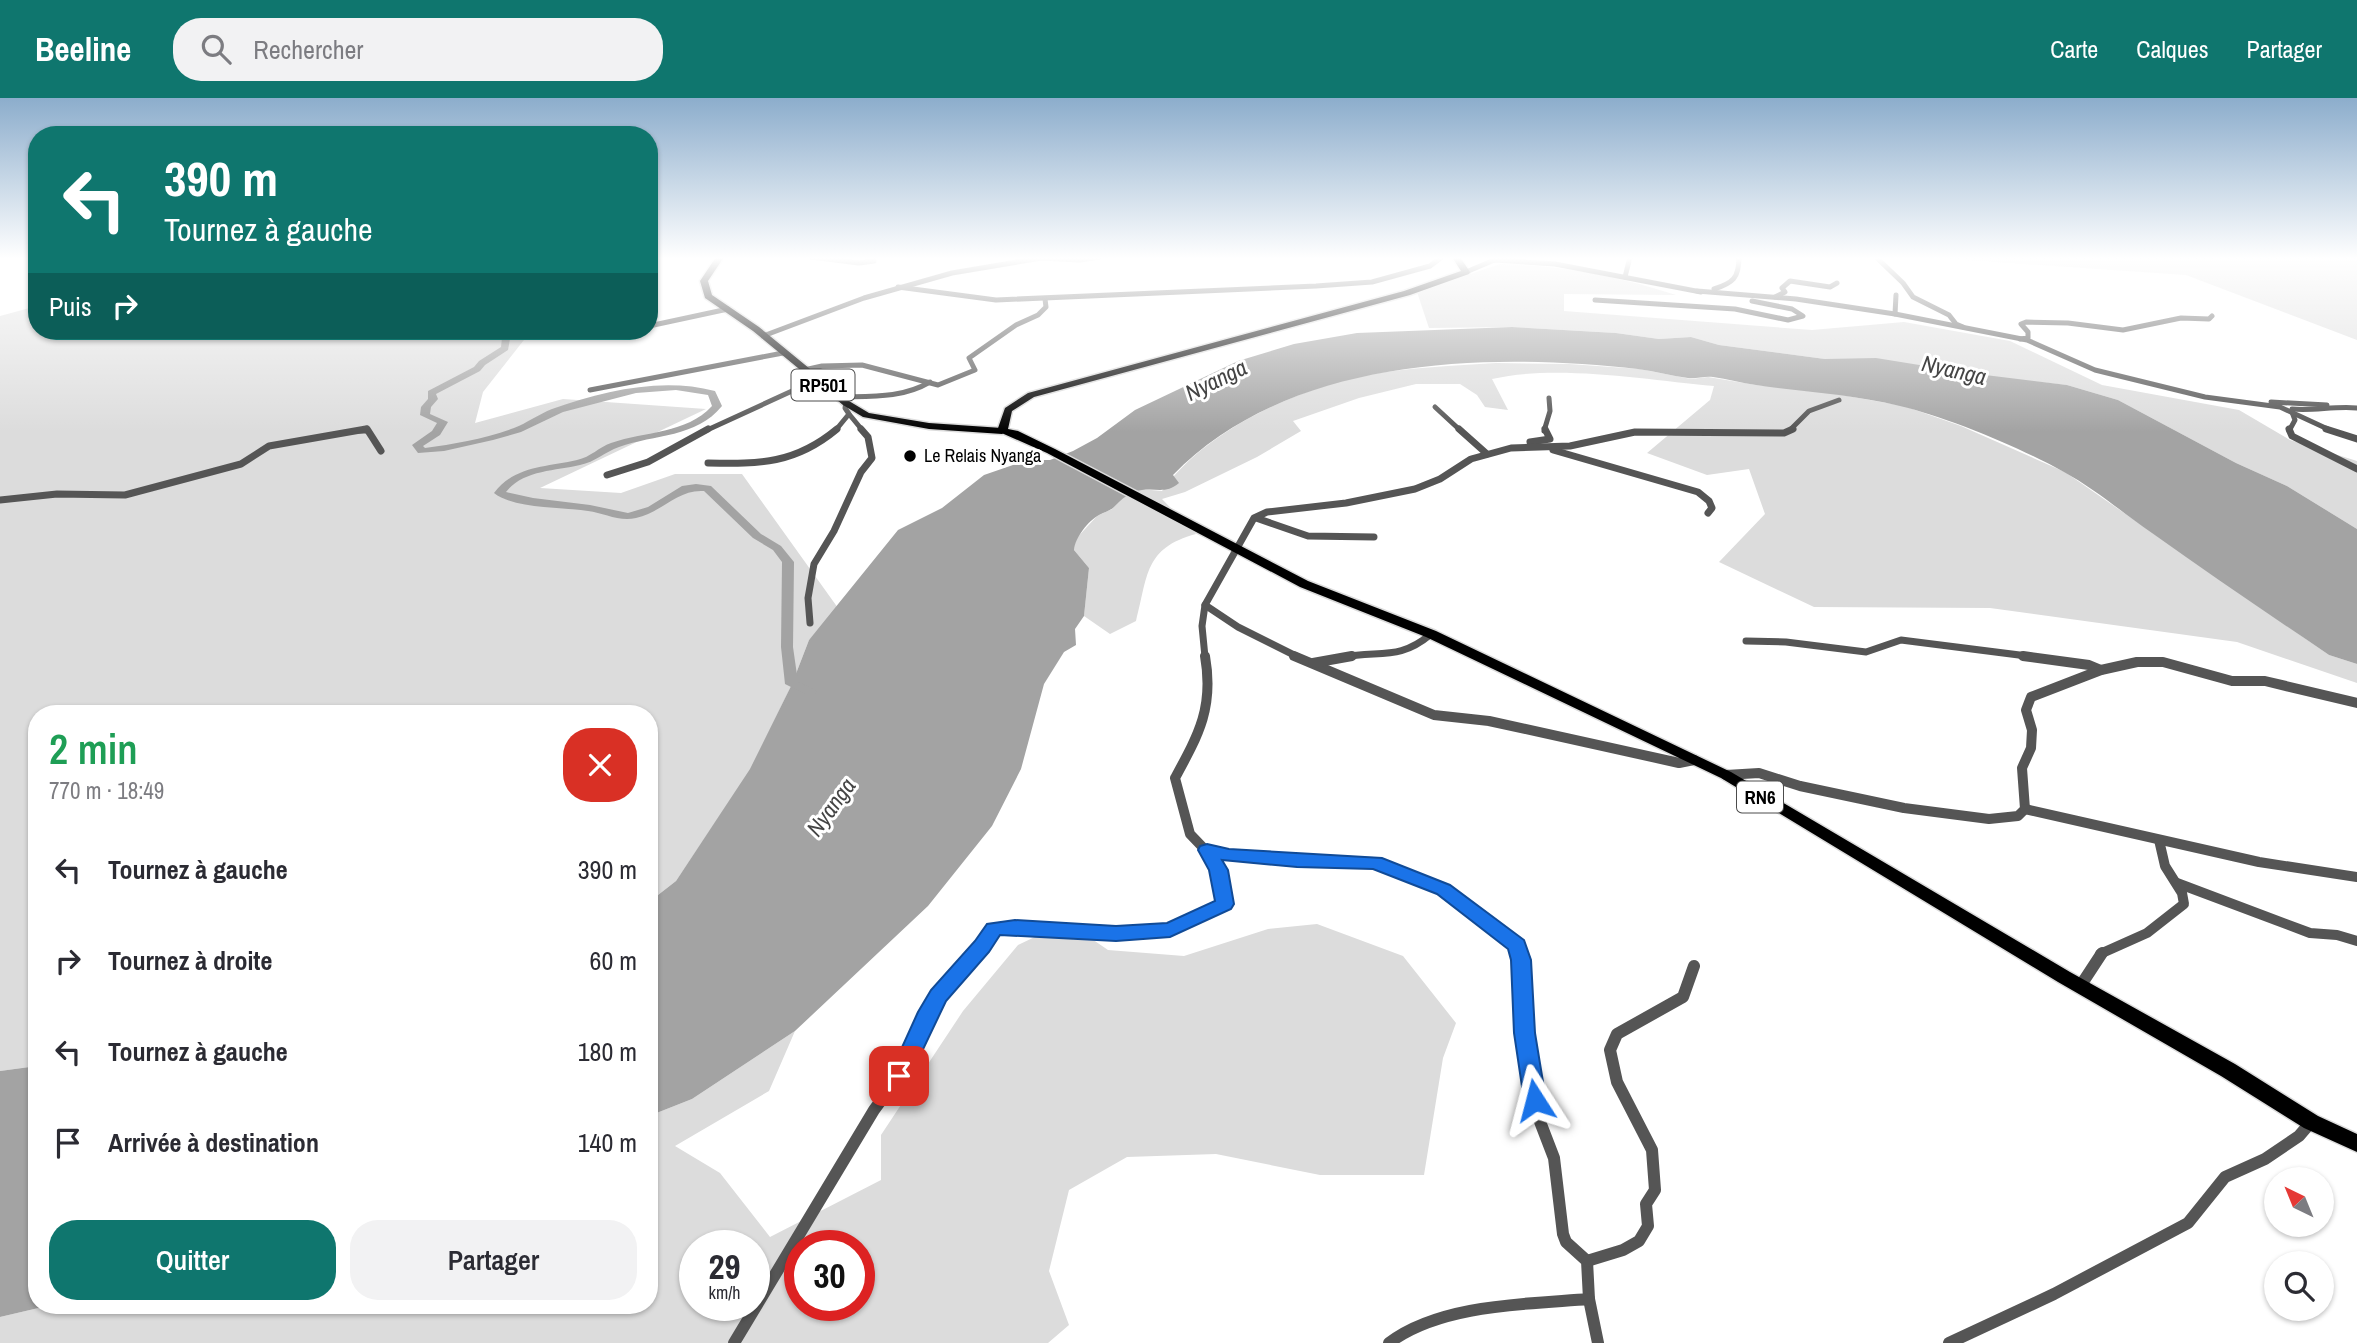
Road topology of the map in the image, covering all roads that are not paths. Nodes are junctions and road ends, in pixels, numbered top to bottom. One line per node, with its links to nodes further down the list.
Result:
1 (700, 315): 11 (street)
2 (736, 315): 13 (main road, RP501)
3 (821, 315): 13 (street)
4 (1036, 315): 18 (street)
5 (1326, 315): 30 (main road)
6 (1764, 315): 7 (street)
7 (1801, 315)
8 (1900, 315): 12 (street)
9 (1948, 315): 12 (street)
10 (2212, 316): 14 (street)
11 (658, 324)
12 (1971, 331): 14 (street)
13 (763, 336): 15 (main road, RP501)
14 (2018, 339): 23 (street)
15 (783, 353): 16 (main road, RP501); 19 (street)
16 (804, 370): 17 (main road, RP501); 18 (street)
17 (816, 380): 21 (main road, RP501); 38 (street)
18 (930, 382): 21 (street)
19 (590, 390)
20 (1549, 398): 32 (street)
21 (842, 400): 29 (street); 30 (main road, RP501)
22 (1839, 400): 33 (street)
23 (2257, 402): 24 (street); 26 (street)
24 (2332, 406): 26 (street); 27 (street)
25 (1435, 407): 35 (street)
26 (2280, 407): 28 (street)
27 (2357, 408)
28 (2292, 412): 31 (street); 37 (street)
29 (849, 414): 36 (street); 47 (street)
30 (1002, 431): 43 (main road, RN6)
31 (2357, 439)
32 (1532, 447): 33 (street); 35 (street)
33 (1544, 447): 40 (street)
34 (381, 451): 39 (street)
35 (1487, 454): 41 (street)
36 (708, 463)
37 (2357, 469)
38 (607, 475)
39 (0, 500)
40 (1708, 513)
41 (1254, 518): 42 (street); 43 (street)
42 (1374, 537)
43 (1235, 549): 44 (street); 48 (main road, RN6)
44 (1205, 605): 45 (street); 46 (street)
45 (1218, 613): 46 (street); 50 (street)
46 (1200, 620): 57 (street)
47 (810, 623)
48 (1431, 634): 50 (street); 53 (main road, RN6)
49 (1745, 641): 51 (street)
50 (1311, 663): 53 (street)
51 (2101, 670): 52 (street); 55 (street)
52 (2357, 703)
53 (1694, 760): 54 (main road, RN6)
54 (1726, 775): 55 (street); 62 (main road, RN6)
55 (2025, 809): 56 (street)
56 (2159, 839): 58 (street); 59 (street)
57 (1207, 850): 65 (street); 67 (street)
58 (2357, 877)
59 (2176, 883): 60 (street); 62 (street)
60 (2357, 941)
61 (1694, 965): 65 (street)
62 (2081, 985): 63 (main road, RN6)
63 (2311, 1122): 64 (main road, RN6); 70 (street)
64 (2357, 1143)
65 (1587, 1261): 66 (street)
66 (1589, 1299): 68 (street); 69 (street)
67 (734, 1343)
68 (1389, 1343)
69 (1598, 1343)
70 (1949, 1343)

